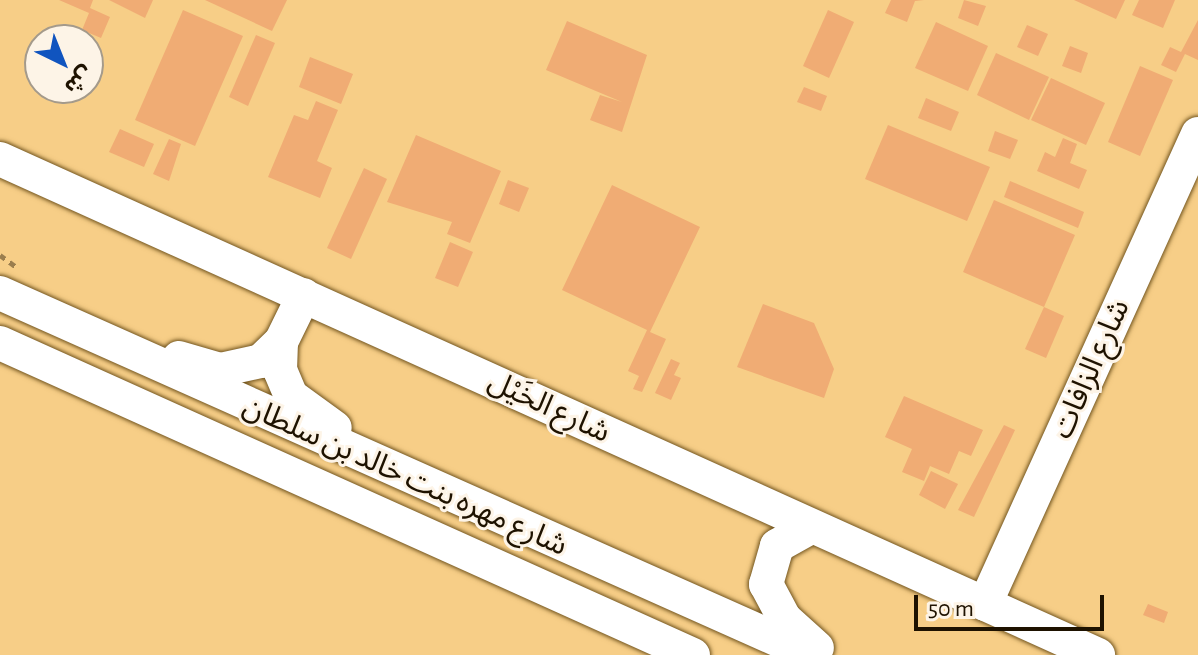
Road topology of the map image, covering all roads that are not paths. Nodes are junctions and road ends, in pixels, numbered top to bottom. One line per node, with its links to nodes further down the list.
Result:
1 (1198, 134): 12 (street, شارع الزافات)
2 (0, 159): 5 (street, شارع الخَيْل)
3 (0, 274): 6 (street)
4 (0, 293): 6 (street, شارع مهره بنت خالد بن سلطان)
5 (304, 295): 7 (street); 11 (street, شارع الخَيْل)
6 (32, 308): 9 (street, شارع مهره بنت خالد بن سلطان)
7 (281, 342): 9 (street); 10 (street)
8 (0, 343): 13 (street, شارع مهره بنت خالد بن سلطان)
9 (123, 352): 10 (street, شارع مهره بنت خالد بن سلطان)
10 (390, 471): 14 (street, شارع مهره بنت خالد بن سلطان)
11 (811, 527): 12 (street, شارع الخَيْل); 15 (street)
12 (985, 604): 16 (street, شارع الخَيْل)
13 (693, 655)
14 (812, 655)
15 (827, 655)
16 (1098, 655)

